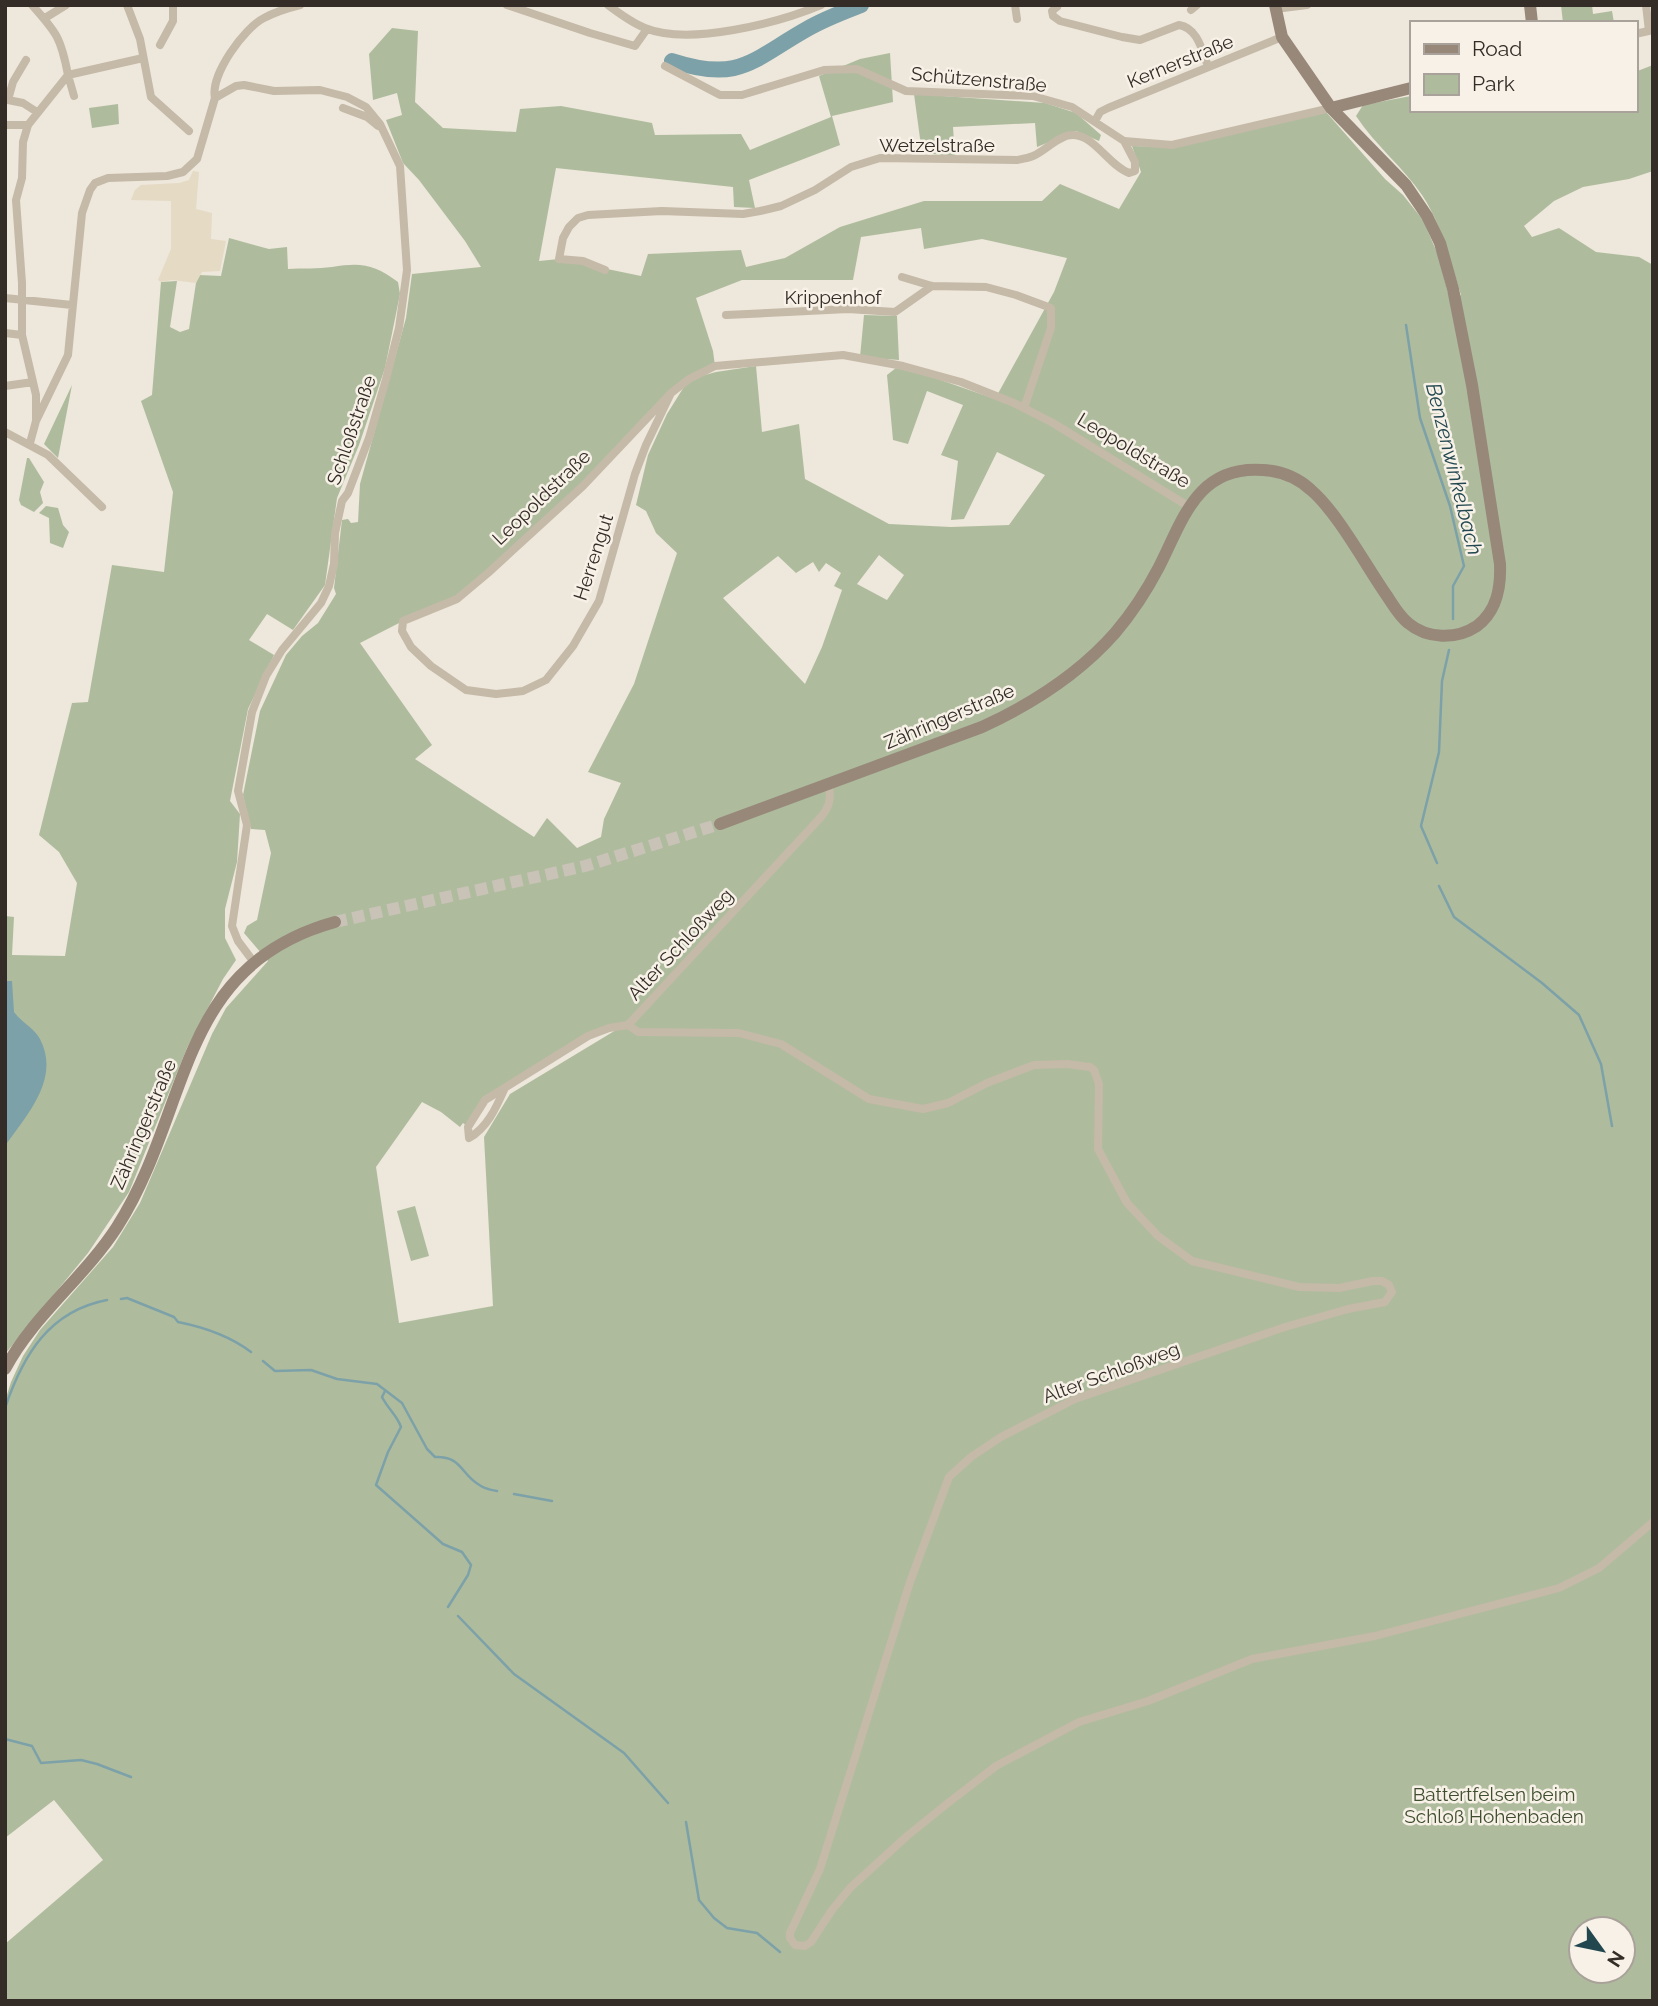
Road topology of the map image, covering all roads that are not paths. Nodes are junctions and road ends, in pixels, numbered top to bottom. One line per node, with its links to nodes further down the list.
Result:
1 (32, 5): 14 (street)
2 (66, 5): 14 (street)
3 (127, 5): 20 (street)
4 (173, 5): 19 (street)
5 (300, 5): 27 (street)
6 (508, 5): 16 (street)
7 (608, 5): 16 (street)
8 (821, 5): 16 (street)
9 (1015, 5): 15 (street)
10 (1307, 5): 13 (street)
11 (1646, 5): 17 (street)
12 (1057, 7): 23 (street)
13 (1275, 7): 18 (main road, Leopoldstraße)
14 (44, 18): 24 (street)
15 (1017, 19)
16 (647, 29)
17 (1651, 30)
18 (1282, 37): 23 (street, Kernerstraße); 29 (main road, Leopoldstraße)
19 (160, 45)
20 (143, 58): 24 (street); 35 (street)
21 (26, 60): 30 (street)
22 (665, 66): 31 (street, Schützenstraße)
23 (1208, 66): 31 (street, Kernerstraße)
24 (68, 75): 26 (street); 30 (street)
25 (1410, 88): 29 (main road)
26 (75, 96)
27 (217, 96): 34 (street, Schloßstraße); 44 (street)
28 (343, 108): 34 (street)
29 (1331, 108): 36 (street, Schützenstraße); 57 (main road, Leopoldstraße)
30 (37, 112): 33 (street)
31 (1095, 121): 36 (street, Schützenstraße)
32 (5, 125): 33 (street)
33 (27, 125): 38 (street)
34 (383, 130): 63 (street, Schloßstraße)
35 (188, 131)
36 (1124, 141): 39 (street, Wetzelstraße)
37 (5, 200): 38 (street)
38 (16, 200): 43 (street)
39 (606, 270)
40 (902, 276): 41 (street, Krippenhof)
41 (932, 286): 45 (street, Krippenhof); 53 (street, Krippenhof)
42 (5, 298): 43 (street)
43 (22, 298): 44 (street); 47 (street)
44 (72, 305): 51 (street)
45 (726, 315)
46 (5, 333): 47 (street)
47 (22, 335): 48 (street)
48 (33, 382): 49 (street); 52 (street)
49 (5, 386)
50 (671, 393): 53 (street, Leopoldstraße); 59 (street, Leopoldstraße); 59 (street, Herrengut)
51 (48, 394): 52 (street); 54 (street)
52 (36, 395): 54 (street)
53 (1024, 408): 57 (street, Leopoldstraße)
54 (36, 421): 56 (street)
55 (5, 432): 56 (street)
56 (30, 443): 58 (street)
57 (1188, 506): 60 (main road, Zähringerstraße)
58 (102, 507)
59 (402, 631)
60 (829, 785): 61 (main road, Zähringerstraße); 64 (street, Alter Schloßweg)
61 (720, 824)
62 (335, 922): 63 (main road, Zähringerstraße)
63 (253, 961): 66 (main road, Zähringerstraße)
64 (628, 1025): 65 (street); 67 (street, Alter Schloßweg)
65 (504, 1090): 65 (street)
66 (5, 1369)
67 (1653, 1522)

